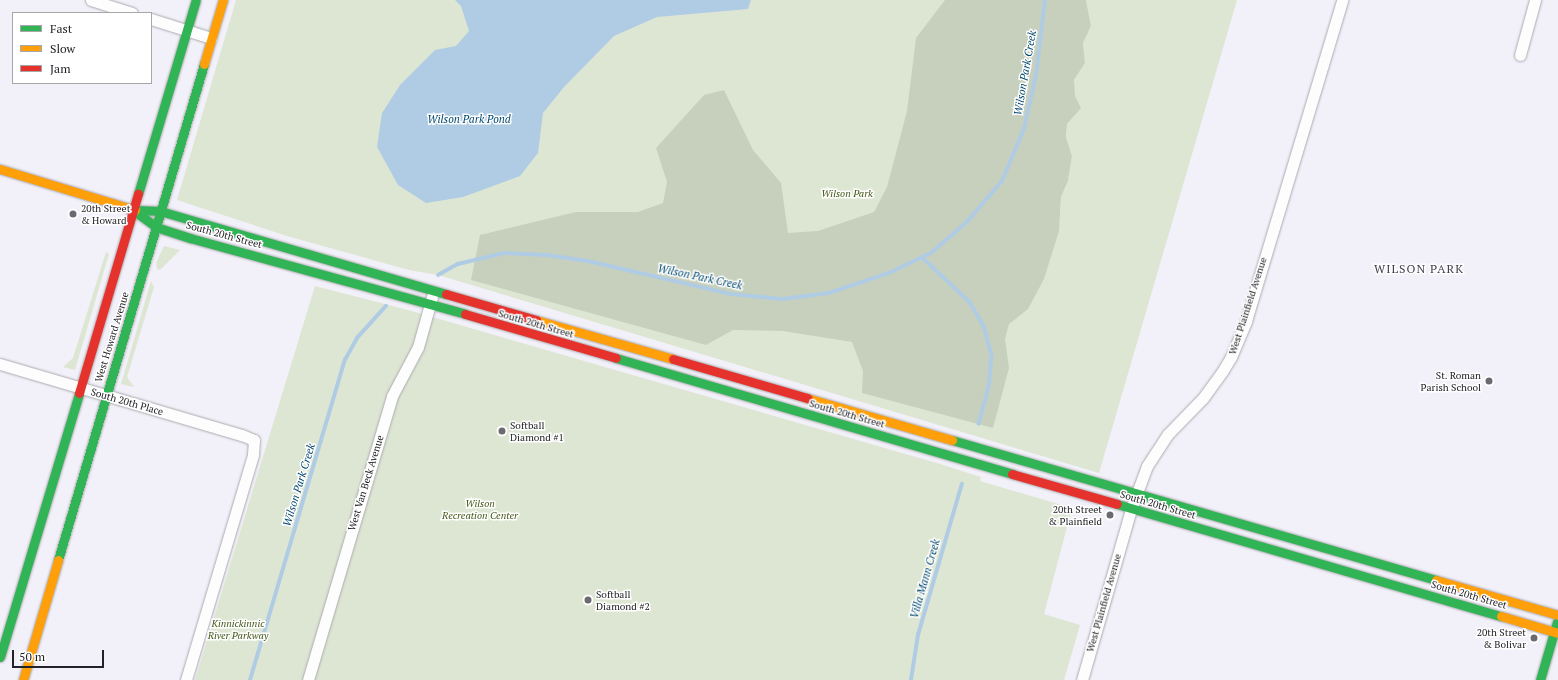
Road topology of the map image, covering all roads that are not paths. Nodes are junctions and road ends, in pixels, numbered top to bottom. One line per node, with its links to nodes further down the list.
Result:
1 (91, 0): 6 (street)
2 (196, 0): 8 (street, West Howard Avenue)
3 (223, 0): 9 (street, West Howard Avenue)
4 (1342, 0): 20 (street, West Plainfield Avenue)
5 (1535, 0): 10 (street)
6 (129, 12)
7 (152, 19): 8 (street)
8 (186, 30): 9 (street); 12 (street, West Howard Avenue)
9 (211, 38): 13 (street, West Howard Avenue)
10 (1520, 55)
11 (0, 169): 12 (street, South 20th Street)
12 (133, 210): 13 (street, South 20th Street); 14 (street, South 20th Street); 18 (street, West Howard Avenue)
13 (160, 211): 14 (street, West Howard Avenue); 15 (street, South 20th Street)
14 (156, 227): 16 (street, South 20th Street); 19 (street, West Howard Avenue)
15 (434, 290): 16 (street, West Van Beck Avenue); 20 (street, South 20th Street)
16 (430, 304): 21 (street, South 20th Street); 27 (street, West Van Beck Avenue)
17 (0, 364): 18 (street, South 20th Place)
18 (81, 389): 19 (street, South 20th Place); 24 (street, West Howard Avenue)
19 (105, 396): 25 (street, West Howard Avenue); 26 (street, South 20th Place)
20 (1136, 493): 21 (street, West Plainfield Avenue); 22 (street, South 20th Street)
21 (1131, 509): 23 (street, South 20th Street); 28 (street, West Plainfield Avenue)
22 (1558, 616): 23 (street)
23 (1556, 632): 29 (street)
24 (0, 658)
25 (23, 680)
26 (186, 680)
27 (308, 680)
28 (1082, 680)
29 (1540, 680)

